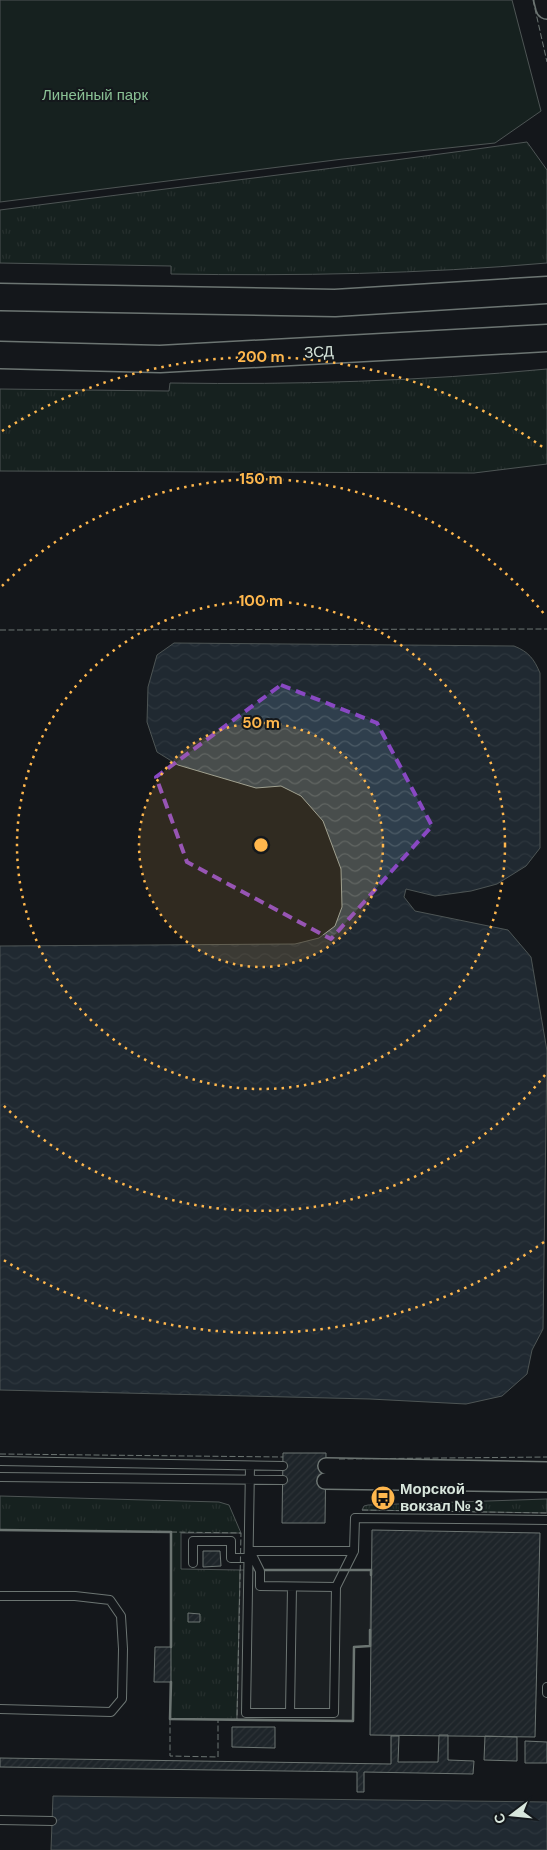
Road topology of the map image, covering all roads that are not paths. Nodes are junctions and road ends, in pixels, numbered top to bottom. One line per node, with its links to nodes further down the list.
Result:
1 (545, 0): 2 (main road)
2 (547, 8)
3 (547, 290): 4 (highway)
4 (0, 297)
5 (547, 338): 6 (highway, ЗСД)
6 (0, 355)
7 (0, 1461): 8 (lane)
8 (250, 1466): 9 (lane); 12 (lane)
9 (283, 1466)
10 (547, 1470): 14 (street)
11 (0, 1477): 12 (lane)
12 (249, 1479): 13 (lane); 17 (lane)
13 (283, 1480)
14 (547, 1484)
15 (547, 1520): 16 (lane)
16 (354, 1551): 17 (lane); 22 (lane)
17 (249, 1554): 18 (lane); 19 (lane); 20 (lane)
18 (193, 1563)
19 (249, 1586): 20 (lane); 27 (lane)
20 (260, 1586): 21 (lane)
21 (292, 1587): 22 (lane); 27 (lane)
22 (336, 1587): 27 (lane)
23 (0, 1596): 26 (lane)
24 (547, 1687): 25 (lane)
25 (547, 1694)
26 (0, 1709)
27 (290, 1713)
28 (0, 1820): 29 (lane)
29 (52, 1821)

